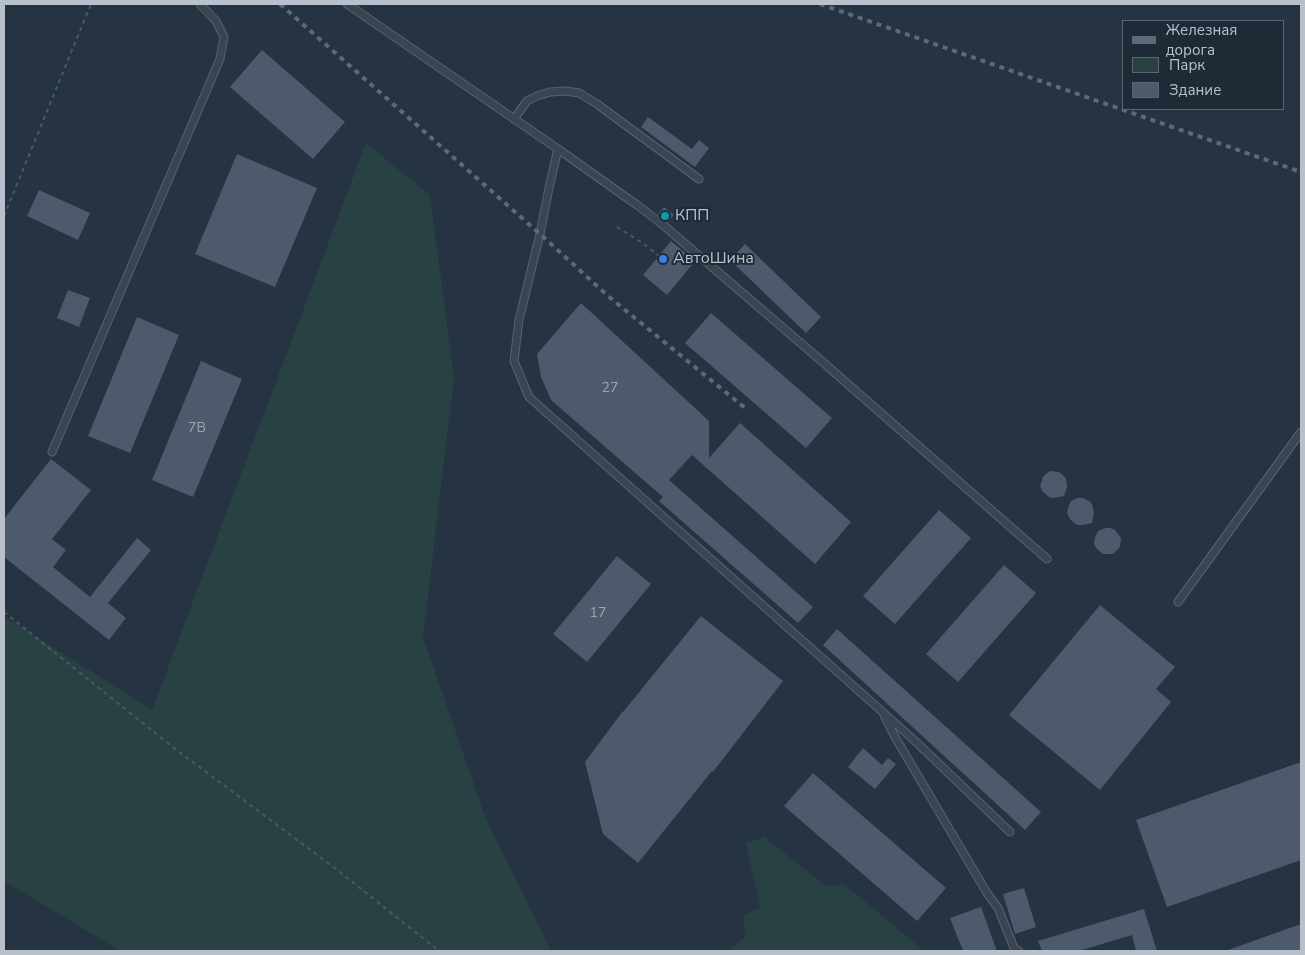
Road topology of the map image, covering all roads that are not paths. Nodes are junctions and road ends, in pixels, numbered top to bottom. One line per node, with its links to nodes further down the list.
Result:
1 (200, 4): 7 (lane)
2 (347, 4): 3 (lane)
3 (514, 119): 4 (lane); 5 (lane)
4 (558, 149): 8 (lane); 10 (lane)
5 (699, 179)
6 (1301, 432): 9 (lane)
7 (52, 452)
8 (1047, 559)
9 (1178, 602)
10 (883, 712): 11 (lane); 12 (lane)
11 (1010, 832)
12 (1019, 951)

